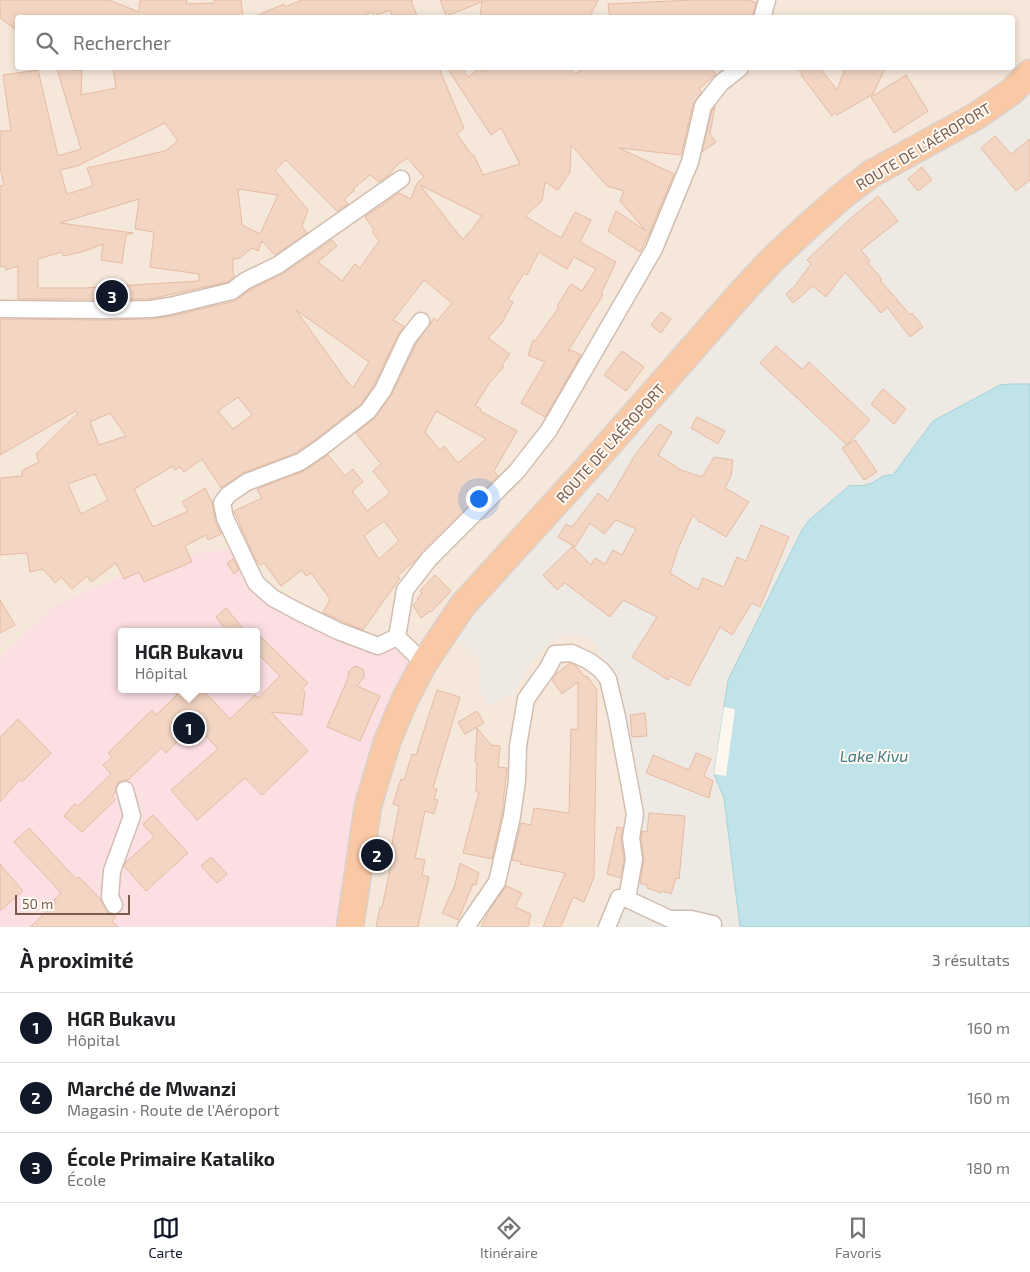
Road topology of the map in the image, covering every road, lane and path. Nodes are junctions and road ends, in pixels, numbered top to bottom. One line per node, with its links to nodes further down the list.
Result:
1 (767, 0): 2 (street)
2 (763, 15)
3 (737, 70): 8 (street)
4 (1030, 73): 9 (highway, ROUTE DE L'AÉROPORT)
5 (401, 179): 6 (street)
6 (0, 309)
7 (421, 320): 8 (street)
8 (397, 637): 9 (street)
9 (424, 663): 14 (highway, ROUTE DE L'AÉROPORT)
10 (125, 790): 12 (street)
11 (627, 899): 13 (street); 15 (street); 16 (street)
12 (114, 905)
13 (714, 924)
14 (350, 927)
15 (466, 927)
16 (607, 927)

